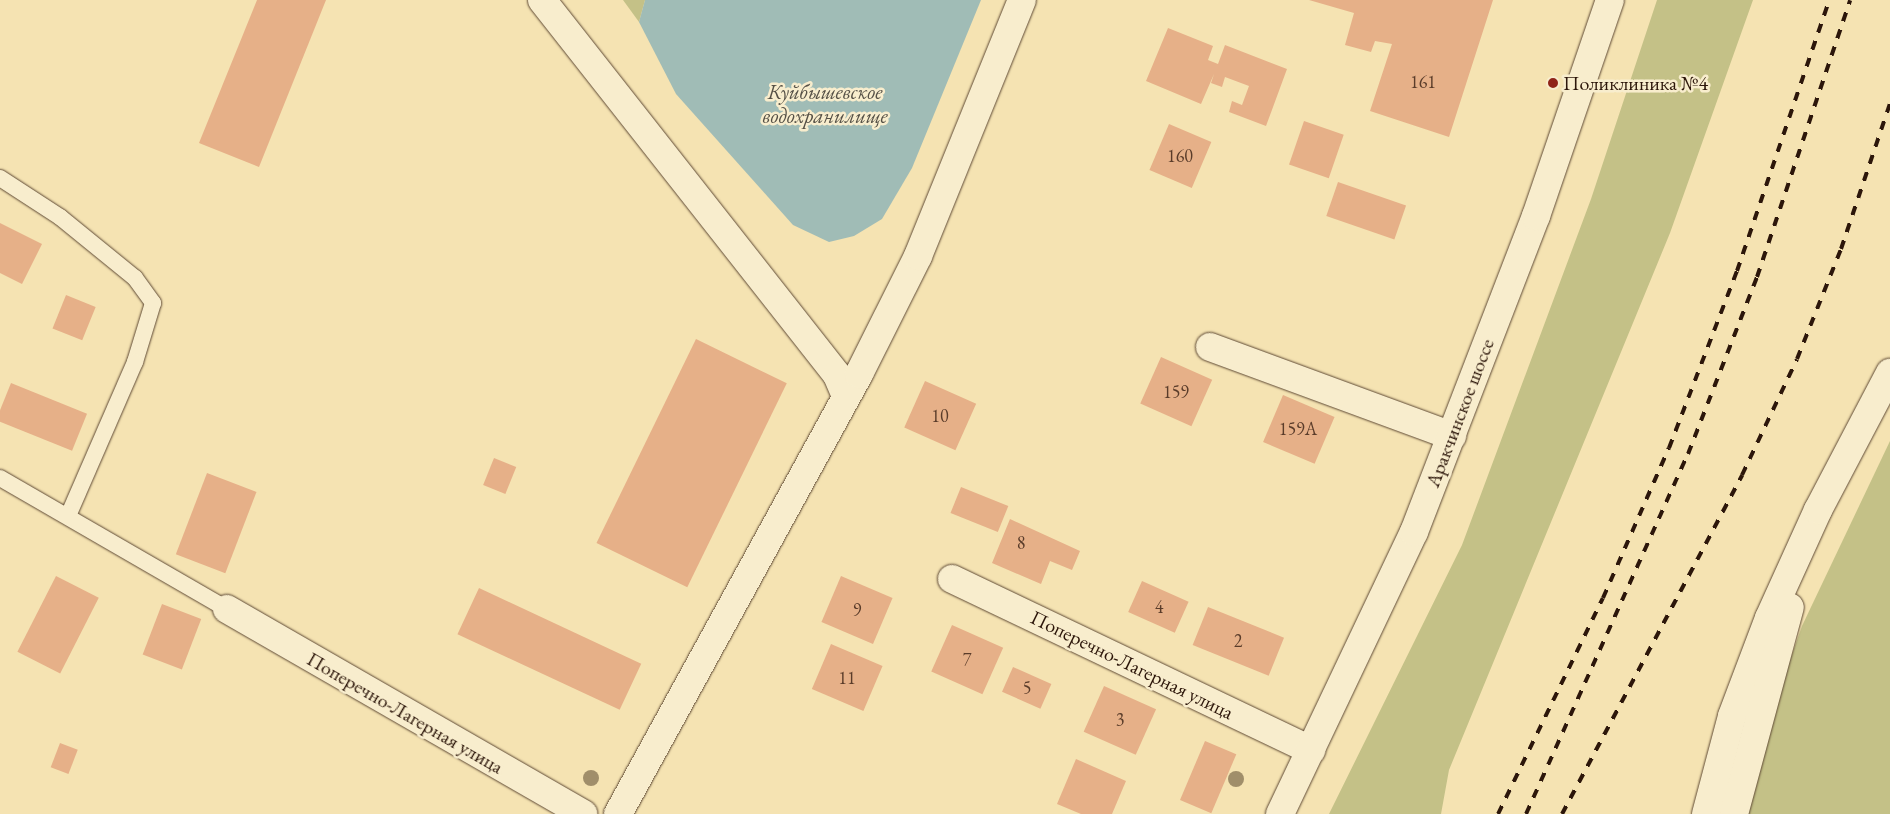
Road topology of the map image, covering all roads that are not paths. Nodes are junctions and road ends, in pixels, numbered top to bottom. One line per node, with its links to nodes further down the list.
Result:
1 (542, 0): 7 (street)
2 (1022, 0): 7 (street)
3 (1610, 0): 8 (street, Аракчинское шоссе)
4 (0, 178): 11 (lane)
5 (1210, 347): 8 (street)
6 (1890, 373): 10 (street)
7 (846, 394): 16 (street)
8 (1452, 436): 14 (street, Аракчинское шоссе)
9 (0, 478): 11 (lane)
10 (1818, 510): 18 (street); 19 (street)
11 (68, 516): 13 (lane)
12 (952, 579): 14 (street, Поперечно-Лагерная улица)
13 (227, 609): 15 (street, Поперечно-Лагерная улица)
14 (1311, 750): 17 (street, Аракчинское шоссе)
15 (583, 814)
16 (618, 814)
17 (1280, 814)
18 (1706, 814)
19 (1734, 814)

